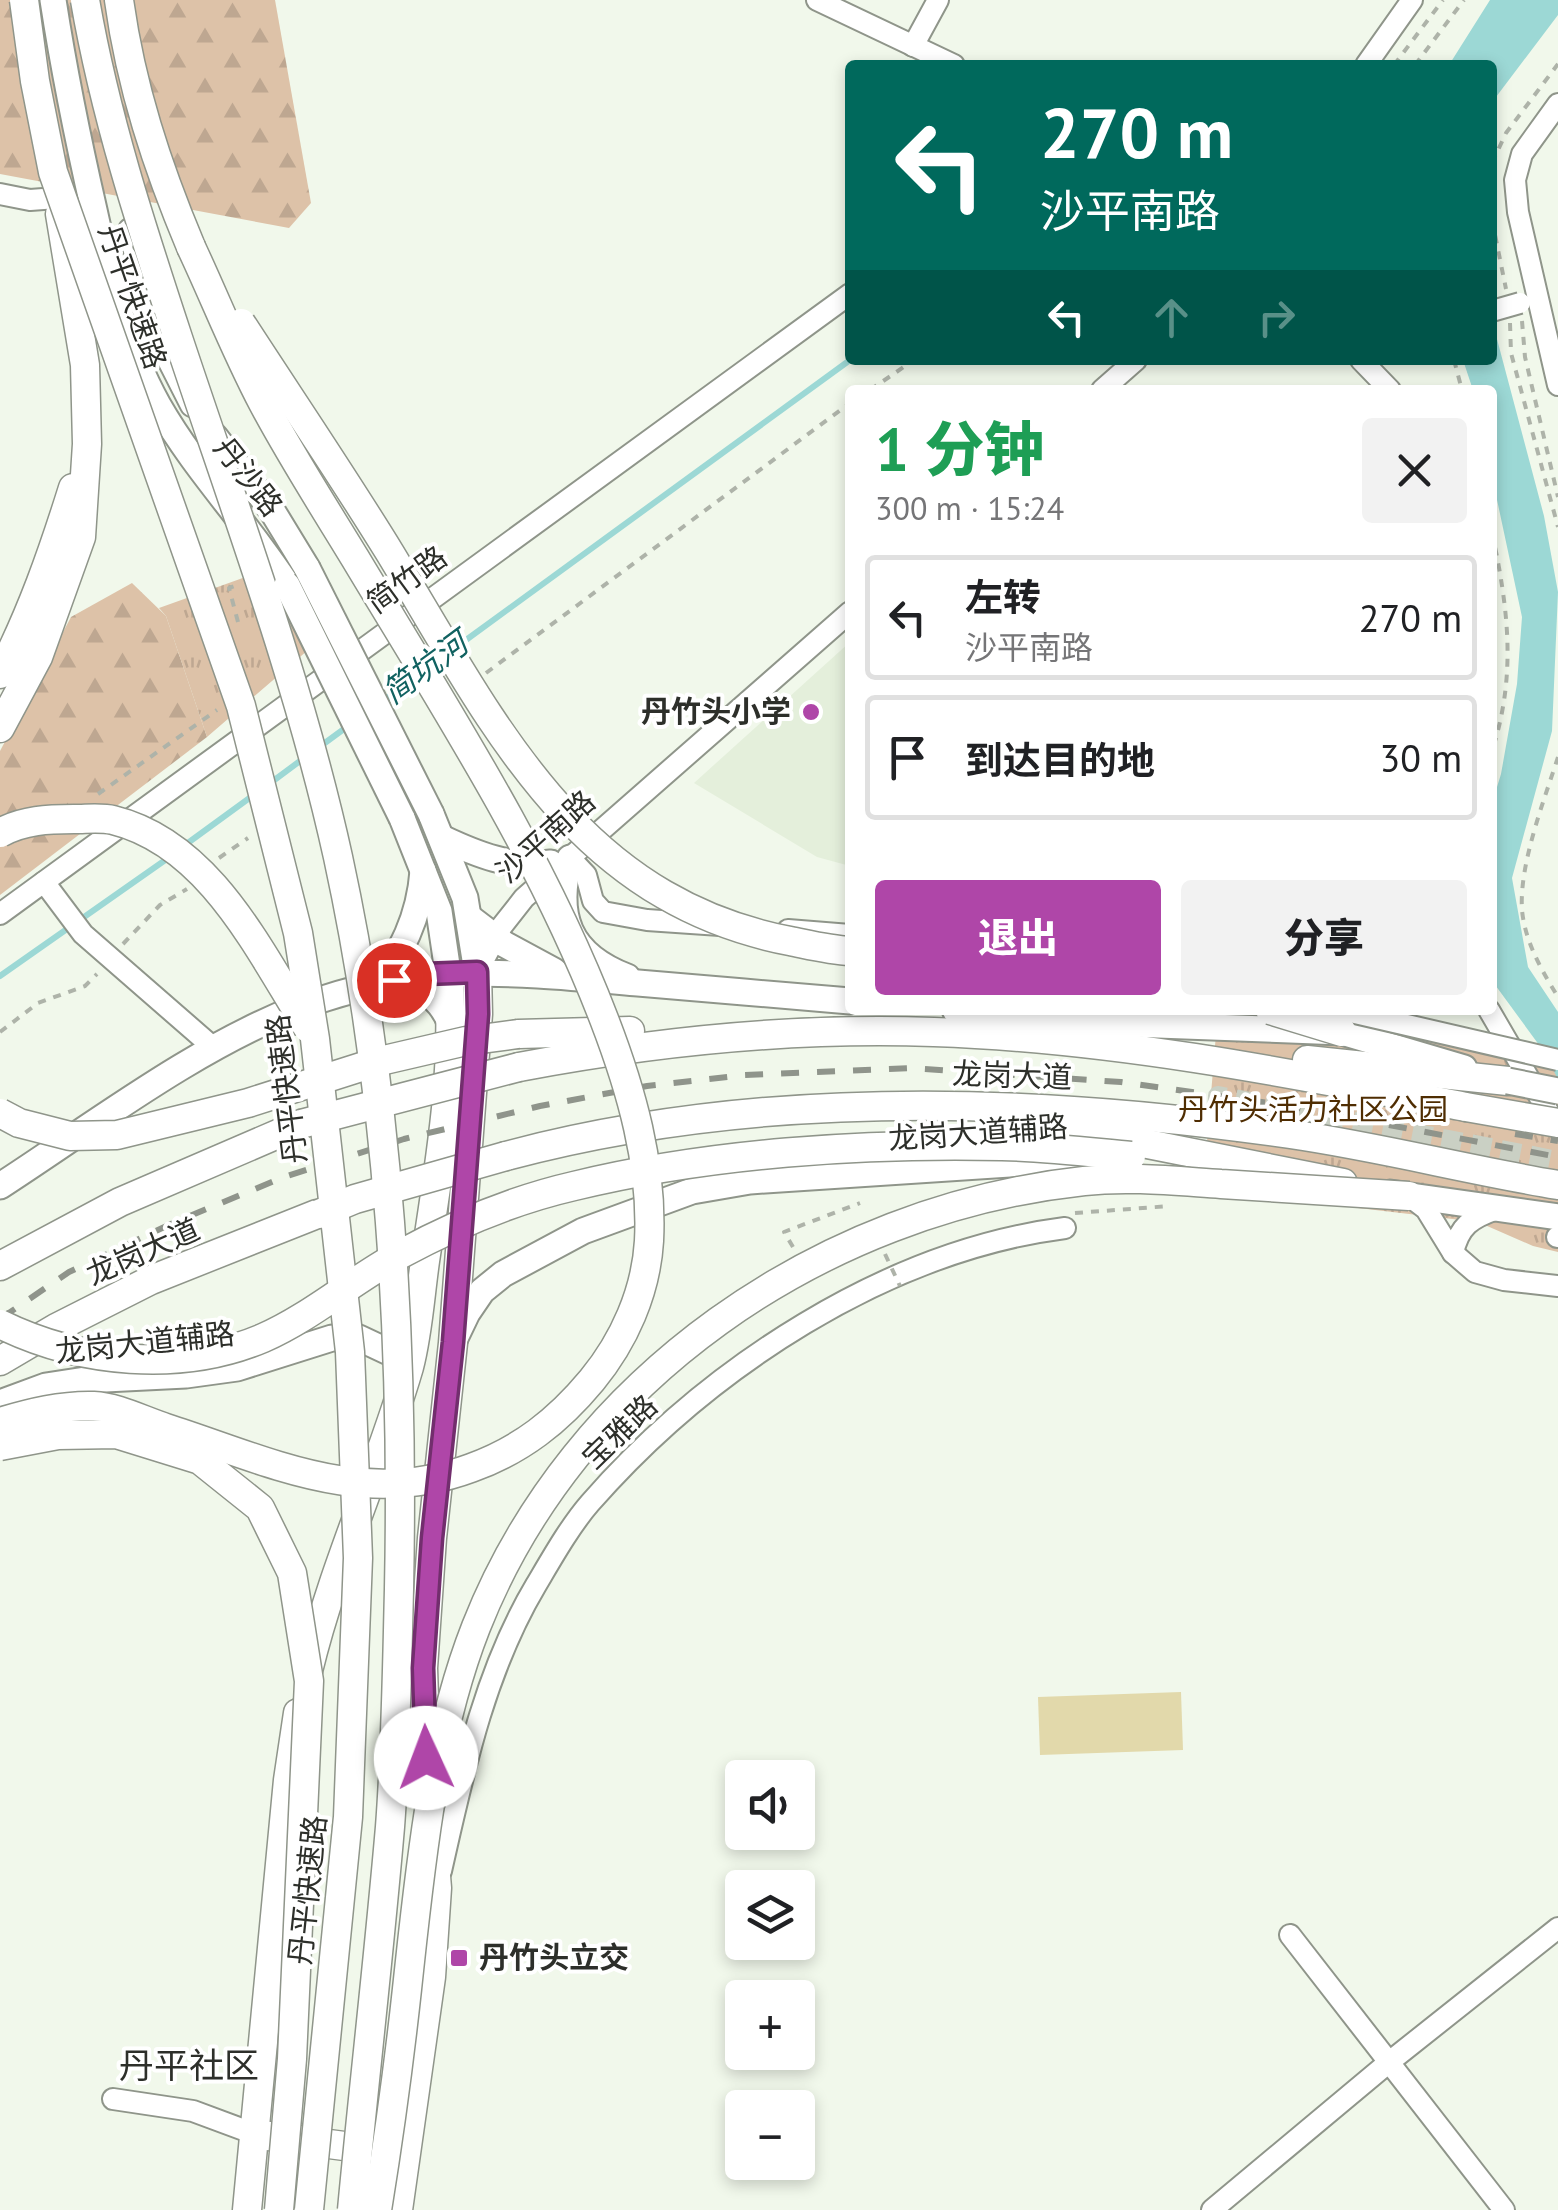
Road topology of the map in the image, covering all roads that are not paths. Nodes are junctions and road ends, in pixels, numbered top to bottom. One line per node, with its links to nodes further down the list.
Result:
1 (24, 0): 12 (highway, 丹平快速路, bridge)
2 (53, 0): 23 (main road, 丹沙路)
3 (86, 0): 23 (main road, 丹沙路); 90 (highway, 丹平快速路, bridge)
4 (119, 0): 14 (highway)
5 (817, 0): 8 (street)
6 (938, 0): 8 (street)
7 (1412, 0): 10 (street)
8 (913, 46): 9 (street)
9 (943, 60)
10 (1370, 60)
11 (1558, 104): 16 (street)
12 (55, 185): 13 (street); 22 (highway); 50 (highway, 丹平快速路, bridge)
13 (0, 194)
14 (191, 246): 36 (highway, bridge); 76 (highway, bridge)
15 (845, 298): 31 (street, 简竹路)
16 (1521, 302): 19 (street)
17 (1130, 365): 20 (street)
18 (1367, 365): 21 (street)
19 (1558, 384)
20 (1108, 385)
21 (1385, 385)
22 (87, 444): 25 (highway); 26 (highway)
23 (297, 577): 28 (main road, 丹沙路, bridge); 30 (main road, 丹沙路, bridge)
24 (845, 616): 29 (street, 沙平南路)
25 (0, 674)
26 (0, 728)
27 (0, 833): 50 (highway, bridge)
28 (442, 838): 29 (main road); 33 (main road, 丹沙路)
29 (570, 858): 34 (street); 35 (street, 沙平南路); 41 (main road)
30 (424, 866): 37 (main road, 丹沙路); 42 (main road)
31 (48, 887): 32 (street, 简竹路); 51 (street)
32 (0, 914)
33 (470, 918): 35 (main road); 38 (main road, 丹沙路)
34 (845, 935)
35 (495, 938): 38 (street, 沙平南路); 39 (main road)
36 (845, 951)
37 (448, 972): 38 (main road); 40 (main road); 44 (highway)
38 (477, 972): 39 (main road); 72 (highway)
39 (574, 978): 41 (main road)
40 (394, 980): 42 (main road); 44 (main road)
41 (661, 985): 43 (main road)
42 (363, 988): 51 (main road)
43 (845, 1001)
44 (450, 1013): 74 (highway)
45 (1018, 1015): 48 (main road)
46 (1303, 1015): 48 (highway, bridge)
47 (1492, 1015): 58 (street)
48 (1342, 1021): 53 (street, bridge); 54 (main road)
49 (707, 1038): 52 (highway, 龙岗大道); 57 (highway, bridge); 69 (highway, 龙岗大道, bridge)
50 (315, 1039): 89 (highway, 丹平快速路, bridge)
51 (215, 1049): 60 (main road)
52 (1196, 1058): 54 (highway); 58 (highway, 龙岗大道, bridge)
53 (1558, 1060)
54 (1508, 1082): 55 (main road, bridge)
55 (1558, 1090)
56 (957, 1106): 62 (highway, 龙岗大道); 64 (highway); 73 (highway, 龙岗大道, bridge)
57 (0, 1113)
58 (1558, 1126)
59 (1131, 1156): 64 (main road, 龙岗大道辅路); 71 (highway, bridge); 72 (main road, 龙岗大道辅路)
60 (39, 1160): 61 (main road); 63 (main road)
61 (0, 1167)
62 (1558, 1185)
63 (0, 1186)
64 (1410, 1196): 65 (main road, 龙岗大道辅路); 68 (street); 91 (highway, bridge)
65 (1499, 1209): 66 (main road, 龙岗大道辅路); 68 (street)
66 (1558, 1217)
67 (1071, 1220): 79 (street, 宝雅路)
68 (1453, 1253): 70 (street)
69 (0, 1266)
70 (1558, 1286)
71 (0, 1324)
72 (453, 1342): 78 (highway)
73 (0, 1361)
74 (410, 1362): 75 (main road, 龙岗大道辅路); 85 (highway)
75 (0, 1403)
76 (0, 1422)
77 (0, 1446): 88 (highway, bridge)
78 (424, 1682): 79 (street); 80 (highway)
79 (491, 1686): 80 (street, 宝雅路)
80 (438, 1888): 86 (highway)
81 (1558, 1928): 83 (street)
82 (1290, 1935): 83 (street)
83 (1388, 2062): 93 (street); 94 (street)
84 (114, 2099): 85 (street)
85 (255, 2134): 86 (highway); 87 (highway)
86 (405, 2154): 92 (highway)
87 (248, 2210)
88 (279, 2210)
89 (309, 2210)
90 (352, 2210)
91 (377, 2210)
92 (398, 2210)
93 (1212, 2210)
94 (1504, 2210)

